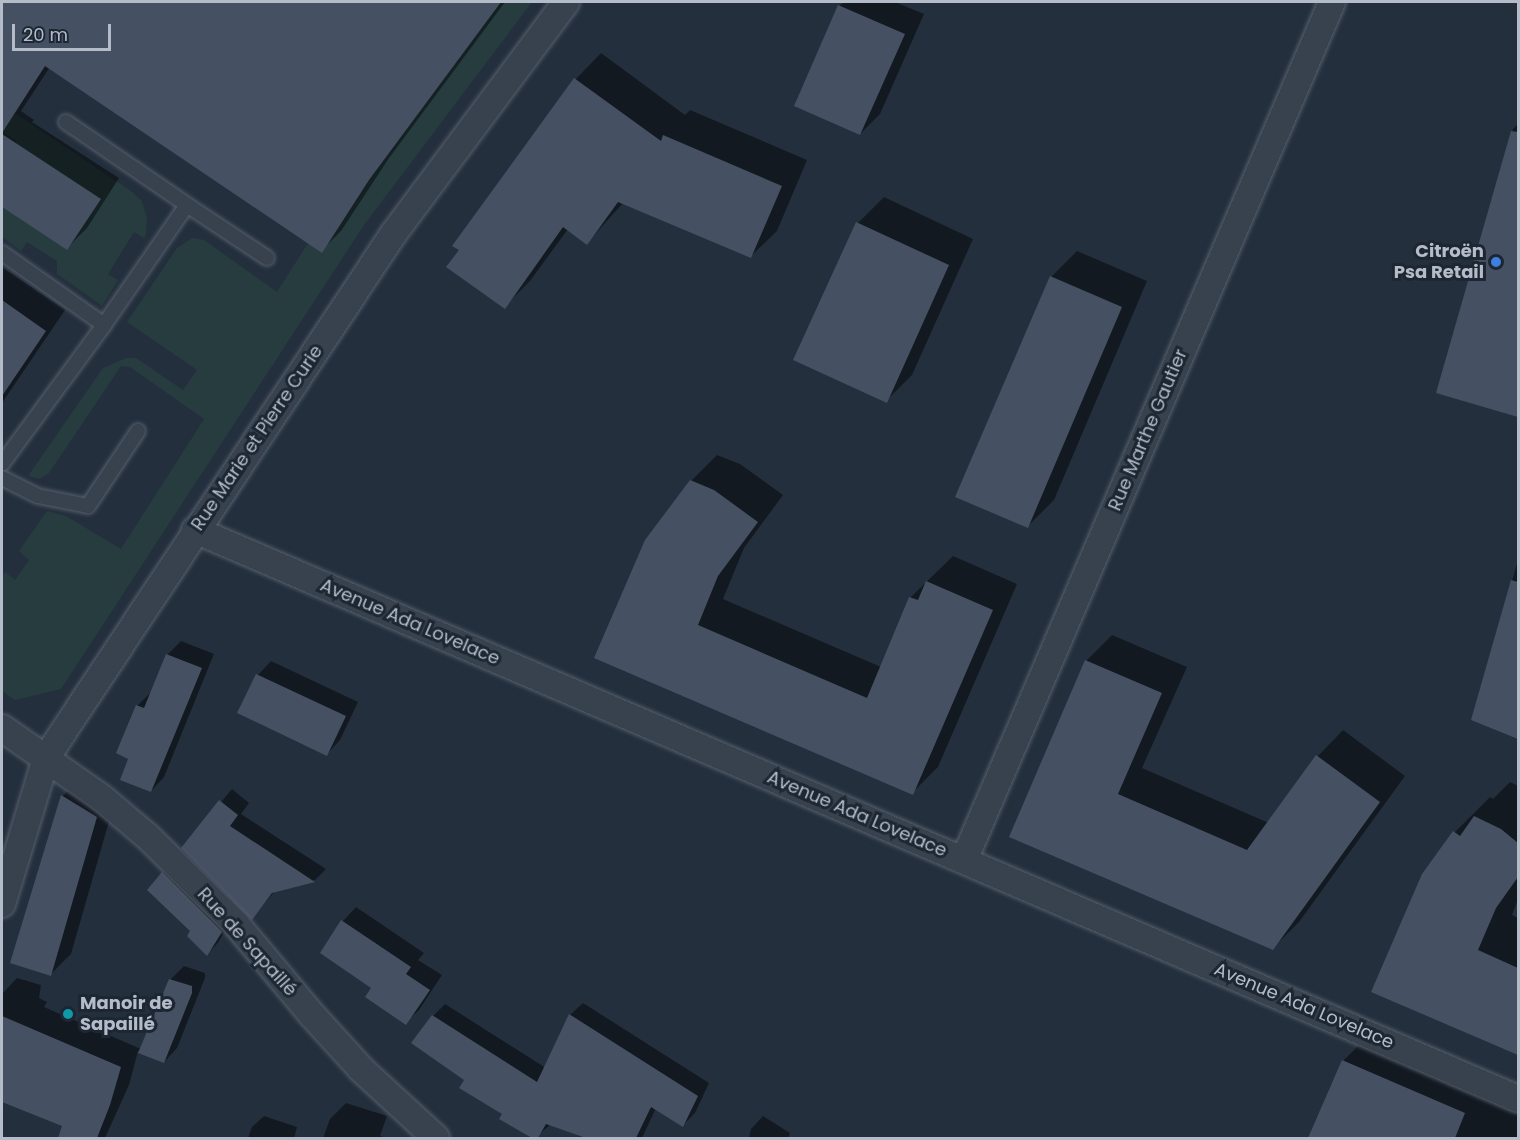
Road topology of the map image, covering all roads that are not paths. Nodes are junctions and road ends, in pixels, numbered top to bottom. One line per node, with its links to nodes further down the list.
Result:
1 (566, 2): 11 (street, Rue Marie et Pierre Curie)
2 (1332, 2): 14 (street, Rue Marthe Gautier)
3 (66, 122): 4 (lane)
4 (187, 205): 6 (lane); 7 (lane)
5 (2, 253): 7 (lane)
6 (267, 258)
7 (104, 325): 9 (lane)
8 (138, 431): 10 (lane)
9 (2, 464)
10 (2, 478)
11 (195, 530): 13 (street, Rue Marie et Pierre Curie); 14 (street, Avenue Ada Lovelace)
12 (2, 728): 13 (street, Rue de Sapaillé)
13 (46, 759): 15 (street, Rue Marie et Pierre Curie); 17 (street, Rue de Sapaillé)
14 (964, 858): 16 (street, Avenue Ada Lovelace)
15 (2, 904)
16 (1518, 1099)
17 (436, 1138)

